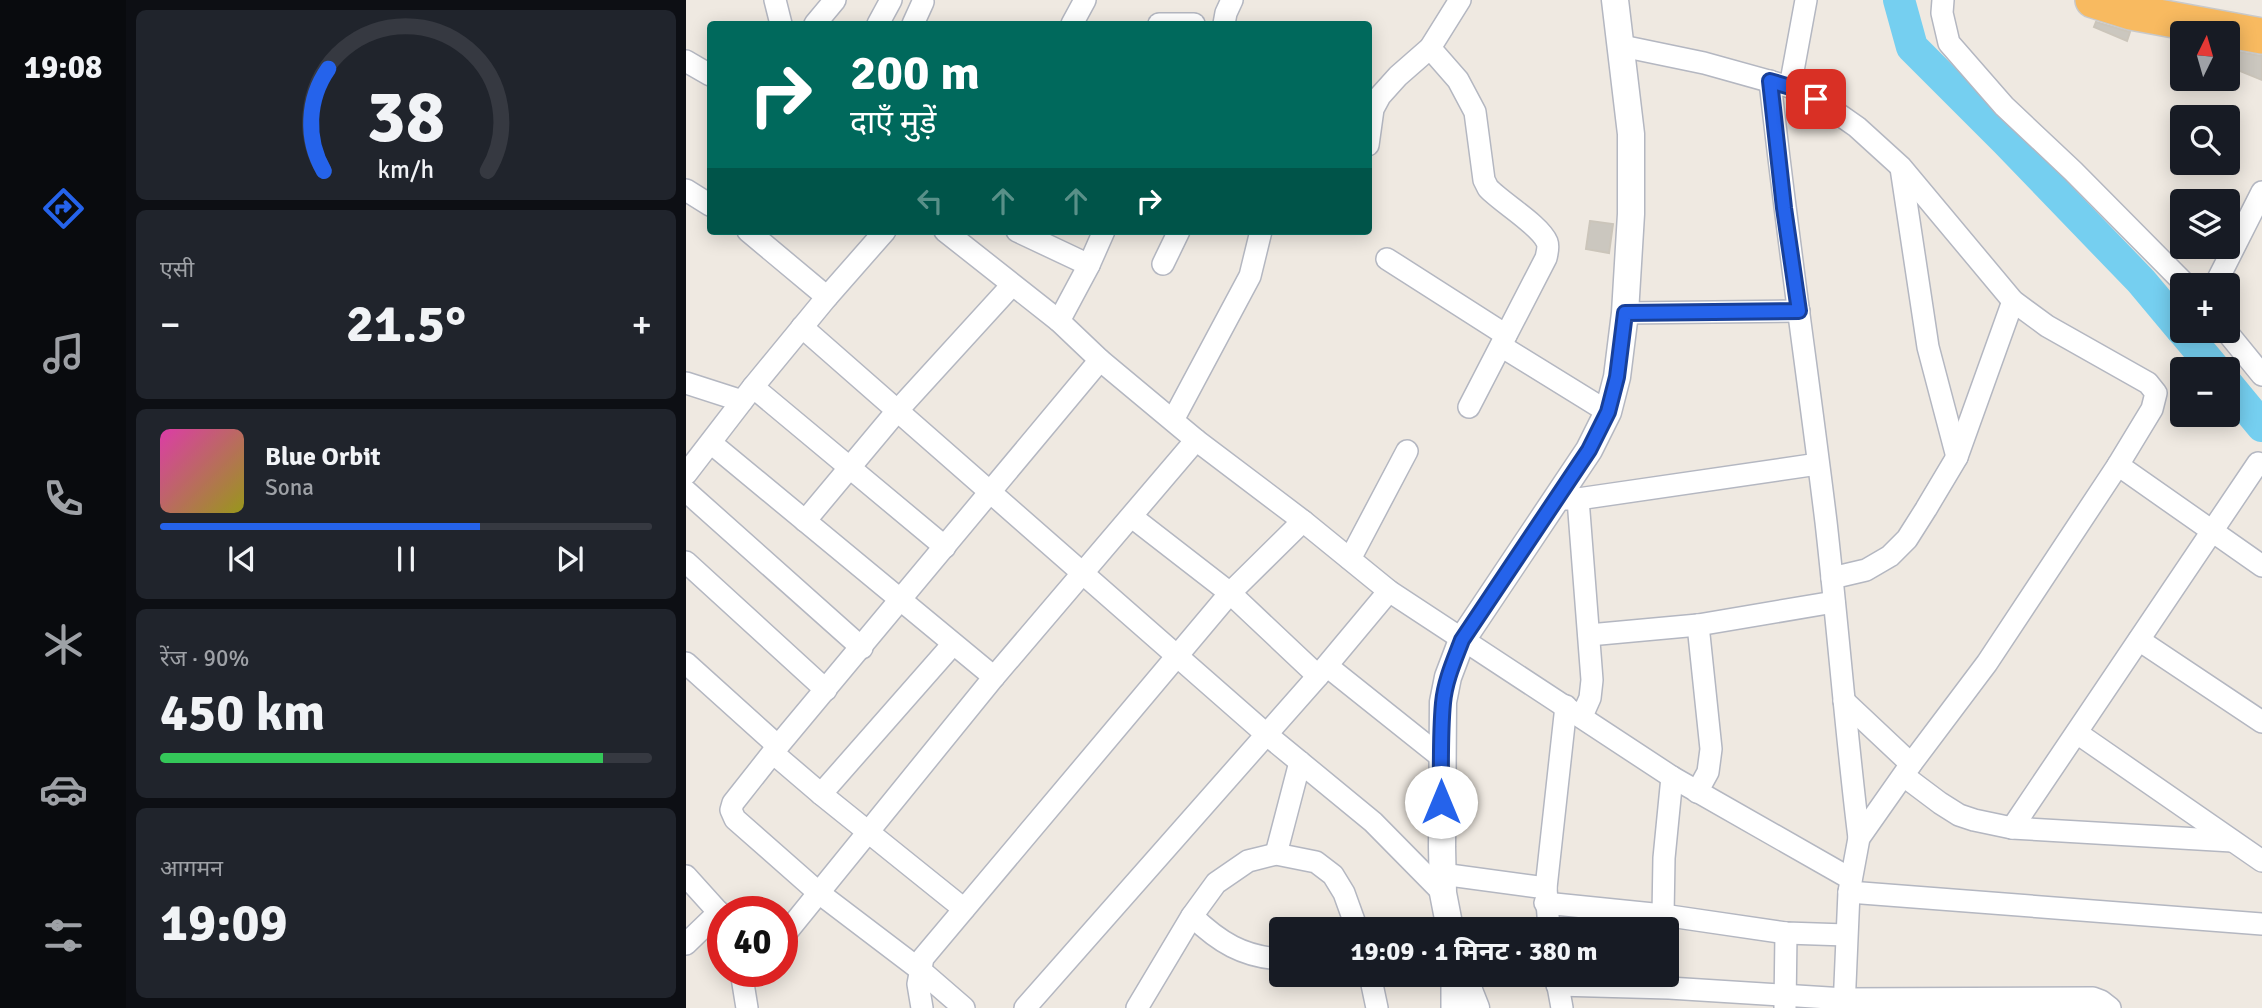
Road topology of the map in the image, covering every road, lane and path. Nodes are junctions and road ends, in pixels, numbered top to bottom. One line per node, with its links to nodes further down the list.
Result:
1 (775, 0): 12 (street)
2 (835, 0): 13 (street)
3 (891, 0): 14 (street)
4 (1232, 0): 17 (street)
5 (1460, 0): 20 (street)
6 (1615, 0): 19 (street)
7 (1806, 0): 23 (street)
8 (1943, 0): 39 (street)
9 (2093, 0): 18 (highway)
10 (1081, 1): 16 (street)
11 (923, 2): 15 (street)
12 (780, 21)
13 (818, 21)
14 (880, 21)
15 (914, 21)
16 (1073, 21)
17 (1225, 21)
18 (2262, 36)
19 (1622, 46): 23 (street); 45 (street)
20 (1430, 48): 24 (street); 48 (street)
21 (686, 61): 22 (street)
22 (707, 73)
23 (1780, 84): 25 (street); 44 (street)
24 (1372, 116)
25 (1900, 167): 43 (street); 61 (street)
26 (686, 190): 28 (street)
27 (2262, 192): 40 (street)
28 (707, 203)
29 (753, 235): 42 (street)
30 (881, 235): 42 (street)
31 (1025, 235): 38 (street)
32 (1102, 235): 38 (street)
33 (1177, 235): 37 (street)
34 (1260, 235): 57 (street)
35 (967, 238): 41 (street)
36 (1387, 259): 48 (street)
37 (1163, 264)
38 (1089, 265): 46 (street)
39 (2174, 273)
40 (2221, 273)
41 (1012, 285): 46 (street); 55 (street)
42 (827, 297): 47 (street)
43 (2013, 301): 61 (street); 64 (street)
44 (1799, 311): 45 (street); 63 (street)
45 (1625, 313): 56 (street)
46 (1059, 321): 50 (street)
47 (802, 327): 53 (street); 55 (street)
48 (1504, 341): 54 (street); 56 (street)
49 (2236, 343): 51 (street)
50 (1100, 360): 57 (street); 68 (street)
51 (2262, 375)
52 (686, 383): 53 (street)
53 (747, 394): 59 (street); 65 (street)
54 (1469, 407)
55 (897, 411): 65 (street); 68 (street)
56 (1608, 412): 69 (street)
57 (1172, 420): 58 (street)
58 (1196, 440): 70 (street); 72 (street)
59 (711, 443): 66 (street); 71 (street)
60 (1407, 451): 75 (street)
61 (1957, 457): 79 (street)
62 (2258, 463): 73 (street)
63 (1818, 464): 69 (street); 79 (street)
64 (2118, 465): 73 (street); 103 (street)
65 (850, 469): 71 (street); 74 (street)
66 (686, 474)
67 (686, 491): 89 (street)
68 (991, 491): 74 (street); 78 (street)
69 (1567, 499): 85 (street); 86 (street)
70 (1132, 517): 78 (street); 81 (street)
71 (805, 521): 82 (street)
72 (1303, 521): 75 (street); 81 (street)
73 (2212, 530): 77 (street); 87 (street)
74 (945, 547): 82 (street)
75 (1350, 559): 80 (street)
76 (686, 562): 94 (street)
77 (2262, 566)
78 (1082, 573): 90 (street); 93 (street)
79 (1832, 578): 83 (street)
80 (1389, 591): 86 (street); 92 (street)
81 (1230, 593): 90 (street); 92 (street)
82 (900, 599): 88 (street); 89 (street)
83 (1834, 602): 84 (street); 95 (street)
84 (1698, 625): 85 (street); 105 (street)
85 (1589, 635): 96 (street)
86 (1462, 640): 96 (street); 101 (street)
87 (2139, 640): 97 (street); 98 (street)
88 (953, 643): 93 (street); 106 (street)
89 (862, 648): 94 (street)
90 (1177, 655): 99 (street); 119 (street)
91 (686, 663): 100 (street)
92 (1322, 671): 99 (street); 101 (street)
93 (994, 677): 108 (street)
94 (826, 690): 100 (street)
95 (1844, 701): 103 (street); 109 (street)
96 (1574, 711): 104 (street); 117 (street)
97 (2262, 722)
98 (2077, 733): 107 (street); 110 (street)
99 (1266, 734): 102 (street); 144 (street)
100 (776, 750): 106 (street); 116 (street)
101 (1441, 757): 114 (street)
102 (1300, 762): 111 (street); 114 (street)
103 (1907, 770): 107 (street); 109 (street)
104 (1672, 777): 105 (street); 120 (street)
105 (1697, 792): 115 (street)
106 (821, 794): 108 (street)
107 (2012, 828): 110 (street)
108 (869, 832): 116 (street); 119 (street)
109 (1859, 838): 115 (street)
110 (2232, 841): 112 (street)
111 (1276, 854): 121 (street); 122 (street)
112 (2262, 860)
113 (686, 876): 118 (street)
114 (1443, 883): 117 (street); 123 (street)
115 (1850, 885): 126 (street); 129 (street)
116 (819, 893): 125 (street); 132 (street)
117 (1546, 896): 120 (street); 124 (street)
118 (707, 899)
119 (964, 909): 132 (street)
120 (1663, 915): 128 (street)
121 (1192, 916): 131 (street); 145 (street)
122 (1353, 917)
123 (1448, 917)
124 (1548, 917)
125 (798, 919)
126 (2262, 924)
127 (707, 926): 130 (street)
128 (1786, 933): 129 (street); 138 (street)
129 (1846, 935): 139 (street)
130 (686, 943)
131 (1269, 958)
132 (919, 969): 142 (street); 143 (street)
133 (1373, 987): 146 (street)
134 (1451, 987): 147 (street)
135 (1468, 987): 148 (street)
136 (1558, 987): 149 (street)
137 (1655, 987): 138 (street)
138 (1785, 1002): 139 (street)
139 (1845, 1003): 141 (street)
140 (1972, 1003): 141 (street); 150 (street)
141 (1909, 1004)
142 (922, 1008)
143 (964, 1008)
144 (1025, 1008)
145 (1137, 1008)
146 (1377, 1008)
147 (1452, 1008)
148 (1476, 1008)
149 (1562, 1008)
150 (2110, 1008)

